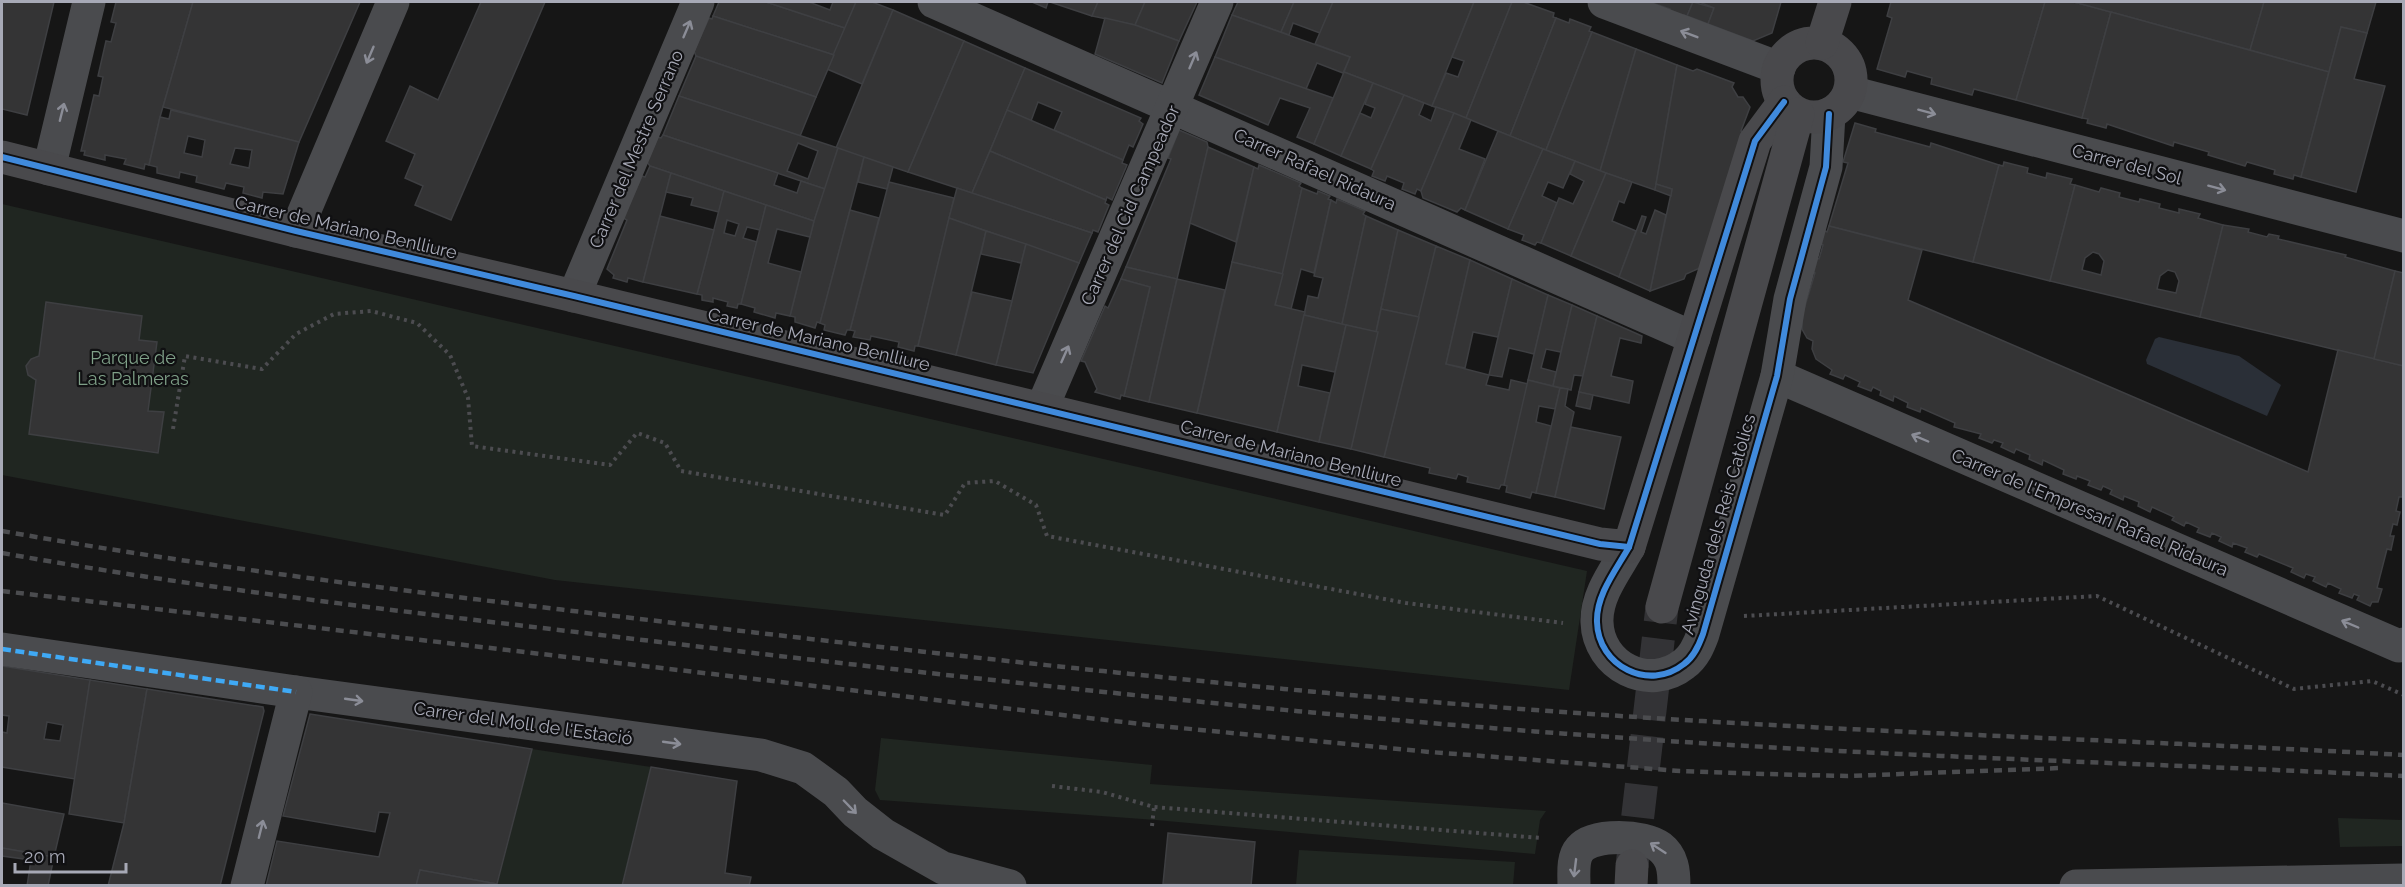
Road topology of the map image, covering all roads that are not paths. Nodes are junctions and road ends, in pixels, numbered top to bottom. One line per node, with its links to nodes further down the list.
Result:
1 (89, 2): 13 (street, one-way to 1)
2 (393, 2): 14 (street, one-way to 14)
3 (698, 2): 16 (street, Carrer del Mestre Serrano, one-way to 3)
4 (934, 2): 10 (street, Carrer Rafael Ridaura)
5 (1217, 2): 10 (street, Carrer del Cid Campeador, one-way to 5)
6 (1604, 2): 9 (street, one-way to 6)
7 (1835, 2): 8 (street)
8 (1822, 43): 9 (street); 11 (street)
9 (1779, 68): 11 (street)
10 (1174, 106): 17 (street, Carrer Rafael Ridaura); 19 (street, Carrer del Cid Campeador, one-way to 10)
11 (1815, 106): 15 (street, Carrer del Sol, one-way to 15); 17 (street); 18 (street, Avinguda dels Reis Catòlics); 21 (street, Avinguda dels Reis Catòlics)
12 (2, 157): 13 (street, Carrer de Mariano Benlliure)
13 (49, 169): 14 (street, Carrer de Mariano Benlliure)
14 (296, 231): 16 (street, Carrer de Mariano Benlliure)
15 (2403, 236)
16 (574, 296): 19 (street, Carrer de Mariano Benlliure)
17 (1694, 338): 20 (street)
18 (1777, 376): 20 (street, Avinguda dels Reis Catòlics); 22 (street, Carrer de l'Empresari Rafael Ridaura, one-way to 18)
19 (1042, 408): 20 (street, Carrer de Mariano Benlliure)
20 (1629, 548)
21 (1662, 607)
22 (2403, 644)
23 (2, 649): 24 (street, Carrer del Moll de l'Estació)
24 (296, 692): 27 (street, one-way to 24); 28 (street, Carrer del Moll de l'Estació, one-way to 28)
25 (2403, 880): 26 (street)
26 (2320, 883): 31 (street)
27 (247, 885)
28 (1010, 885)
29 (1574, 885): 30 (street, one-way to 29)
30 (1674, 885)
31 (2076, 885)

